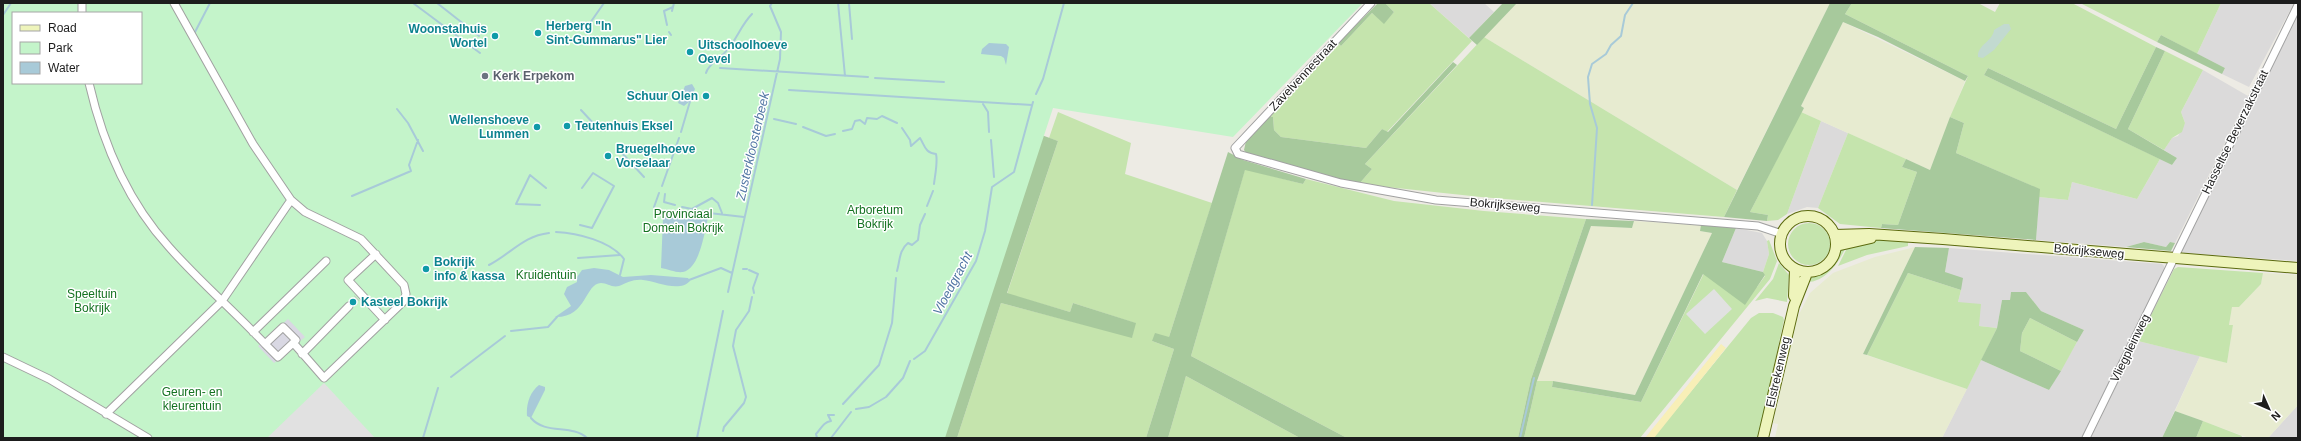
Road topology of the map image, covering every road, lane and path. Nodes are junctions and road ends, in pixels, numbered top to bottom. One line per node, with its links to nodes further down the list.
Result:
1 (174, 3): 6 (street)
2 (1371, 3): 5 (street, Zavelvennestraat)
3 (2298, 6): 12 (street, Hasseltse Beverzakstraat)
4 (89, 84): 17 (street)
5 (1235, 148): 7 (street, Bokrijkseweg)
6 (291, 200): 11 (street); 17 (street)
7 (1782, 234): 8 (street); 15 (street)
8 (1835, 235): 9 (street, Bokrijkseweg); 10 (street)
9 (1879, 235): 10 (street, Bokrijkseweg); 12 (street, Bokrijkseweg)
10 (1836, 246): 16 (street)
11 (376, 254): 20 (street); 20 (street)
12 (2173, 258): 14 (street, Bokrijkseweg); 29 (street, Vliegpleinweg)
13 (326, 261): 21 (street)
14 (2298, 268)
15 (1795, 270): 16 (street); 19 (street, Elstrekenweg)
16 (1807, 273): 19 (street, Elstrekenweg)
17 (222, 301): 21 (street); 26 (street)
18 (349, 306): 24 (street)
19 (1794, 306): 28 (street, Elstrekenweg)
20 (384, 320): 24 (street)
21 (253, 332): 23 (street)
22 (293, 343): 23 (street); 23 (street); 24 (street)
23 (265, 344)
24 (302, 354)
25 (3, 357): 26 (street)
26 (106, 414): 27 (street)
27 (148, 438)
28 (1763, 438)
29 (2086, 438)

